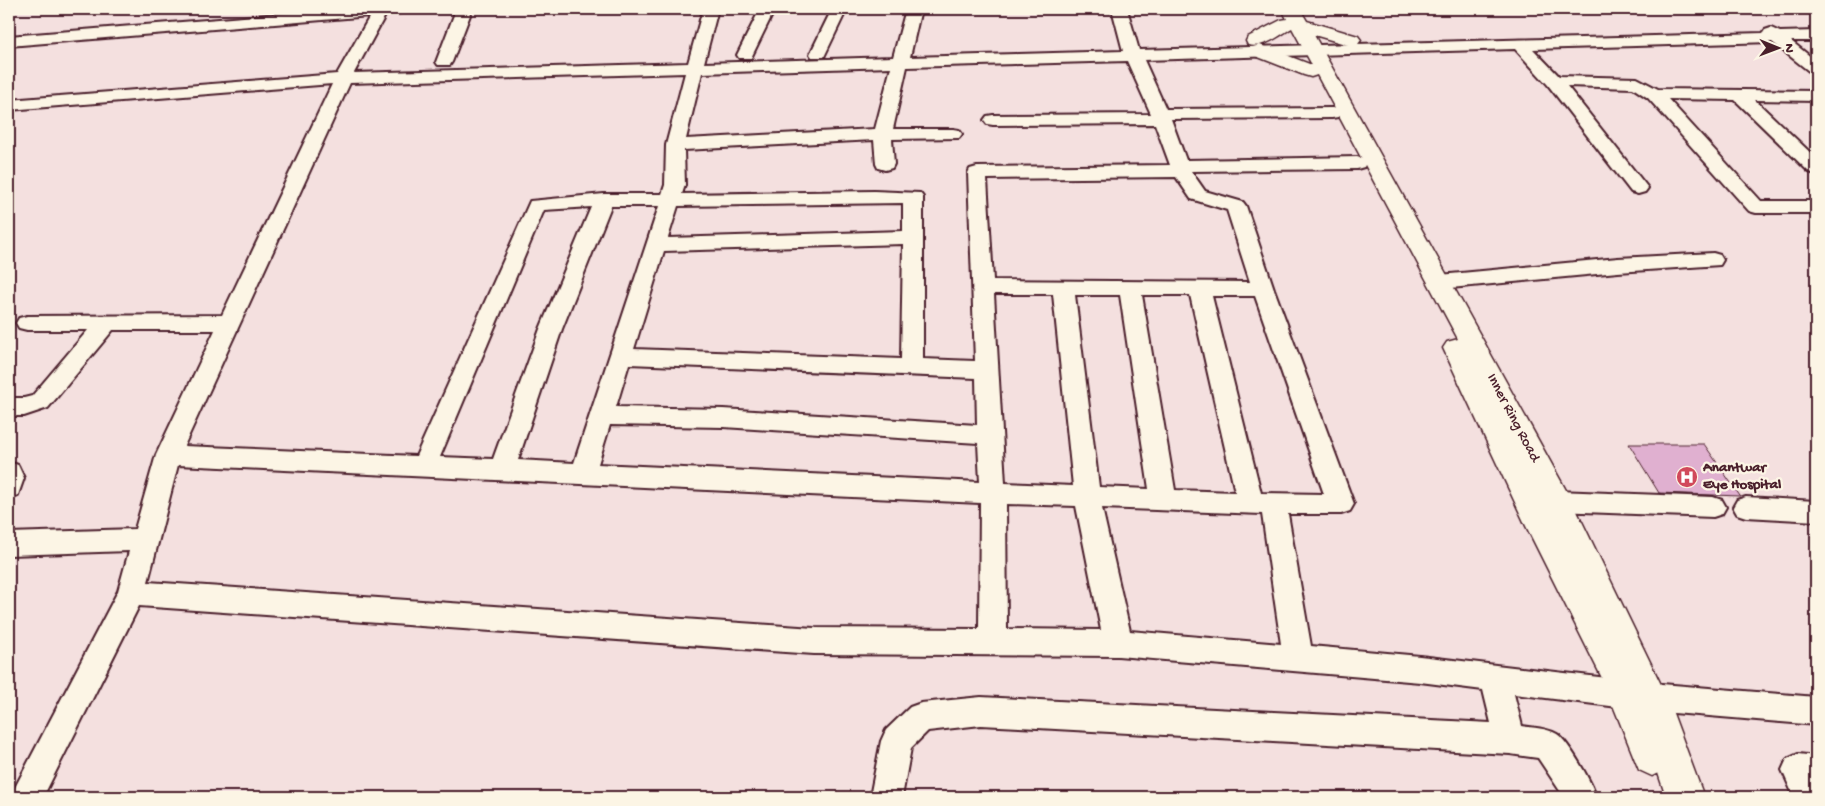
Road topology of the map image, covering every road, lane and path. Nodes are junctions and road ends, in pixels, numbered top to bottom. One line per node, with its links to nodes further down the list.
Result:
1 (381, 9): 2 (street); 13 (street); 24 (street)
2 (413, 9)
3 (462, 9): 21 (street)
4 (710, 9): 22 (street)
5 (767, 9): 19 (street)
6 (839, 9): 18 (street)
7 (913, 9): 20 (street)
8 (1119, 9): 17 (street)
9 (1816, 27): 10 (street)
10 (1772, 33): 11 (street); 14 (street); 16 (street); 23 (street)
11 (1816, 36)
12 (1301, 39): 14 (highway); 14 (highway); 15 (highway); 15 (highway); 31 (highway, Inner Ring Road); 48 (highway, Inner Ring Road)
13 (9, 41)
14 (1355, 44): 16 (street)
15 (1257, 46): 17 (street)
16 (1521, 46): 25 (street)
17 (1131, 50): 20 (street); 32 (street)
18 (818, 54): 19 (street); 20 (street)
19 (745, 56): 22 (street)
20 (900, 57): 22 (street); 34 (street)
21 (444, 62): 22 (street); 24 (street)
22 (695, 63): 24 (street); 36 (street)
23 (1816, 69)
24 (347, 72): 26 (street); 30 (street); 55 (street)
25 (1554, 81): 27 (street); 41 (street)
26 (9, 92)
27 (1654, 94): 28 (street); 44 (street)
28 (1740, 95): 29 (street); 40 (street)
29 (1816, 96)
30 (9, 104)
31 (1332, 113): 32 (street); 37 (highway, Inner Ring Road)
32 (1161, 117): 33 (street); 39 (street)
33 (993, 120)
34 (883, 134): 35 (street); 36 (street); 38 (street)
35 (953, 134)
36 (675, 146): 43 (street)
37 (1357, 163): 39 (street); 84 (highway, Inner Ring Road)
38 (885, 164)
39 (1181, 168): 49 (street); 53 (street)
40 (1816, 168)
41 (1638, 188)
42 (604, 200): 43 (street); 64 (street); 65 (street)
43 (670, 201): 45 (street); 46 (street)
44 (1816, 207)
45 (913, 237): 46 (street); 58 (street)
46 (655, 245): 57 (street)
47 (1713, 260): 48 (street)
48 (1440, 282): 72 (highway, Inner Ring Road)
49 (983, 287): 50 (street); 59 (street)
50 (1063, 287): 51 (street); 70 (street)
51 (1130, 288): 52 (street); 71 (street)
52 (1199, 288): 53 (street); 73 (street)
53 (1263, 289): 73 (street)
54 (107, 322): 55 (street); 56 (street); 60 (street)
55 (230, 322): 63 (street)
56 (27, 323)
57 (620, 356): 58 (street); 61 (street)
58 (912, 367): 59 (street)
59 (987, 370): 62 (street)
60 (9, 407)
61 (601, 416): 62 (street); 67 (street)
62 (990, 434): 69 (street)
63 (168, 455): 64 (street); 77 (street)
64 (424, 466): 65 (street)
65 (502, 470): 67 (street)
66 (9, 472): 68 (street)
67 (583, 473): 69 (street)
68 (9, 488)
69 (994, 493): 70 (street); 80 (street)
70 (1087, 497): 71 (street); 81 (street)
71 (1164, 500): 73 (street)
72 (1557, 501): 74 (street); 84 (highway, Inner Ring Road)
73 (1262, 503): 82 (street)
74 (1713, 507)
75 (1746, 507): 76 (street)
76 (1816, 511)
77 (145, 540): 78 (street); 79 (street)
78 (9, 544)
79 (131, 593): 80 (street); 88 (street)
80 (993, 643): 81 (street)
81 (1118, 643): 82 (street)
82 (1298, 658): 83 (street)
83 (1495, 678): 84 (street); 86 (street)
84 (1638, 696): 85 (street); 91 (highway, Inner Ring Road); 92 (highway, Inner Ring Road)
85 (1816, 711)
86 (1510, 739): 89 (street); 90 (street)
87 (1816, 771): 93 (street)
88 (26, 797)
89 (886, 797)
90 (1580, 797)
91 (1666, 797)
92 (1685, 797)
93 (1811, 797)

